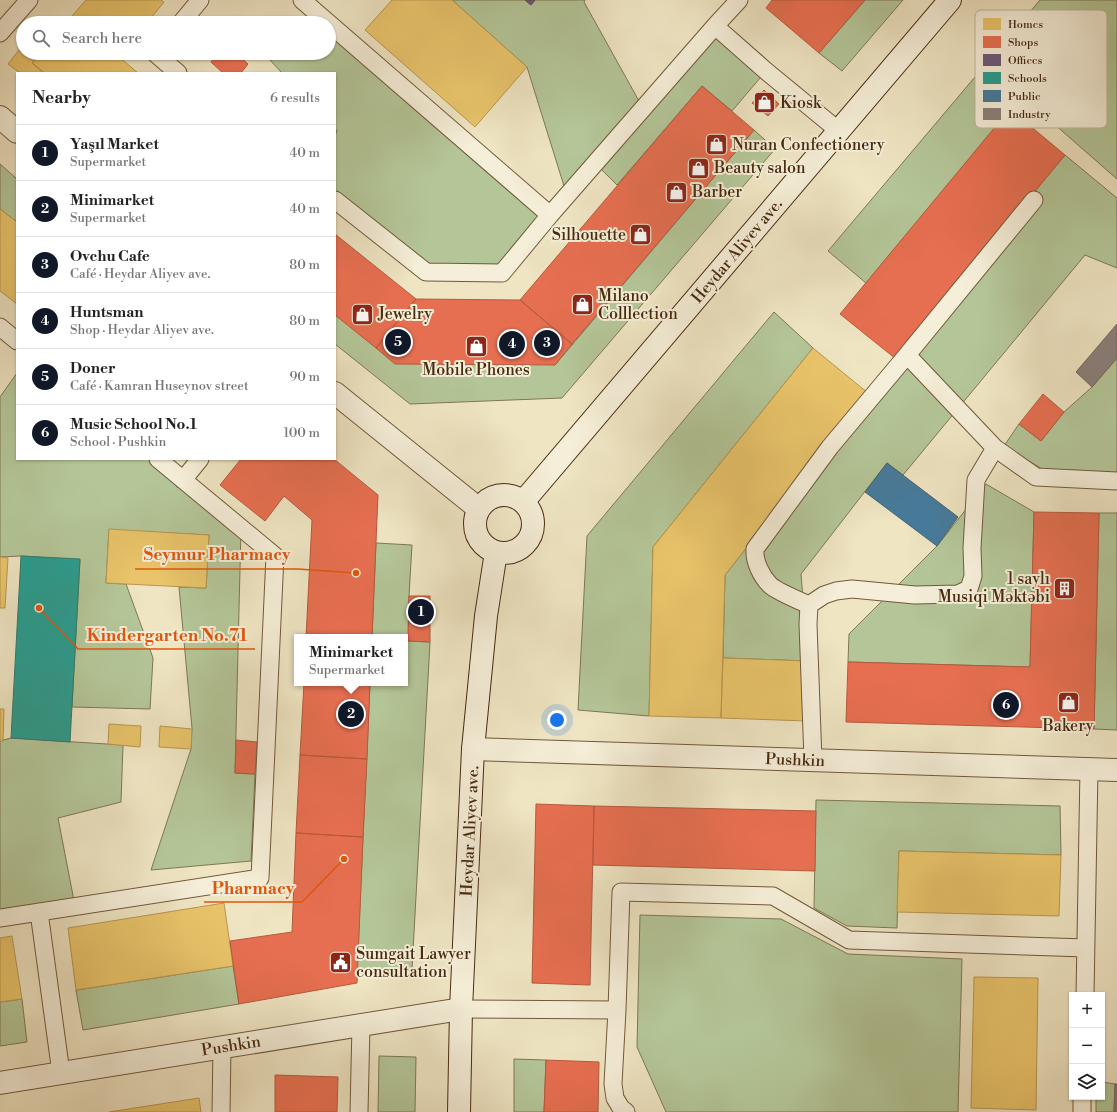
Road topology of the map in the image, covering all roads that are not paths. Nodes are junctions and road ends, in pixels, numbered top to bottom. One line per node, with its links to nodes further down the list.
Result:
1 (29, 0): 10 (lane)
2 (302, 0): 7 (lane)
3 (739, 0): 8 (lane)
4 (950, 0): 15 (main road, Heydar Aliyev ave.)
5 (196, 2): 6 (lane)
6 (186, 16)
7 (320, 16)
8 (715, 26): 15 (lane); 18 (lane)
9 (336, 29): 18 (lane)
10 (0, 33)
11 (163, 60): 12 (lane)
12 (177, 72)
13 (0, 117): 14 (main road)
14 (16, 131)
15 (839, 131): 26 (main road, Heydar Aliyev ave.)
16 (1034, 200): 19 (lane)
17 (336, 201): 18 (lane)
18 (550, 215)
19 (907, 355): 21 (lane); 29 (lane)
20 (336, 394): 27 (main road)
21 (995, 448): 25 (lane); 29 (lane)
22 (159, 460): 24 (lane)
23 (199, 460): 24 (lane)
24 (183, 480): 34 (lane)
25 (1117, 481)
26 (523, 502): 27 (main road); 28 (main road)
27 (479, 509): 28 (main road)
28 (496, 552): 30 (main road, Heydar Aliyev ave.)
29 (809, 605): 31 (lane)
30 (473, 749): 31 (main road, Pushkin); 38 (main road, Heydar Aliyev ave.)
31 (812, 760): 32 (main road, Pushkin)
32 (1089, 769): 33 (main road, Pushkin); 36 (lane)
33 (1117, 770)
34 (39, 912): 35 (lane); 42 (lane)
35 (0, 918)
36 (1086, 948): 37 (lane); 39 (lane)
37 (1085, 992)
38 (461, 1009): 39 (lane); 40 (main road, Pushkin); 47 (main road, Heydar Aliyev ave.)
39 (617, 1010): 48 (lane)
40 (361, 1025): 41 (main road, Pushkin); 46 (lane)
41 (222, 1048): 42 (main road, Pushkin); 45 (lane)
42 (61, 1073): 43 (main road, Pushkin)
43 (0, 1083)
44 (1082, 1100): 49 (lane)
45 (221, 1112)
46 (359, 1112)
47 (459, 1112)
48 (626, 1112)
49 (1082, 1112)

